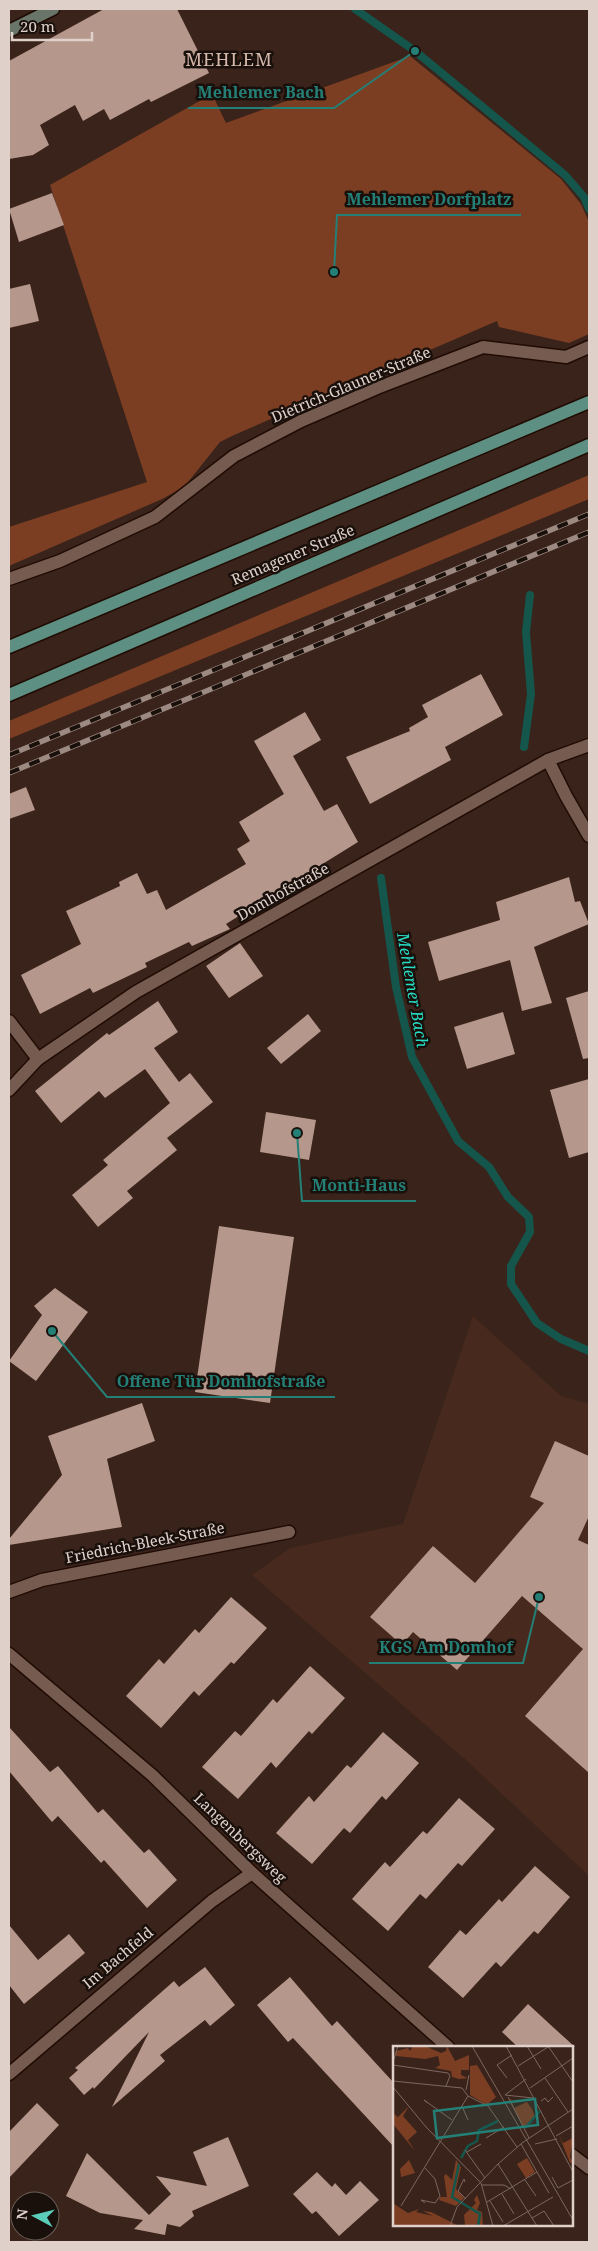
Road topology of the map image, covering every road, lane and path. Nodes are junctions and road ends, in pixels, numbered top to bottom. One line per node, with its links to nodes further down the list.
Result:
1 (53, 9): 2 (street)
2 (9, 31)
3 (589, 347): 6 (street, Dietrich-Glauner-Straße)
4 (589, 402): 7 (main road, Remagener Straße)
5 (589, 445): 8 (main road, Remagener Straße)
6 (9, 580)
7 (9, 647)
8 (9, 695)
9 (589, 745): 10 (street, Domhofstraße)
10 (548, 760): 11 (street); 13 (street, Domhofstraße)
11 (589, 836)
12 (9, 1021): 13 (street)
13 (38, 1059): 14 (street, Domhofstraße)
14 (9, 1090)
15 (289, 1532): 16 (street, Friedrich-Bleek-Straße)
16 (9, 1592)
17 (9, 1654): 18 (street, Langenbergsweg)
18 (252, 1873): 19 (street, Langenbergsweg); 20 (street, Im Bachfeld)
19 (447, 2046)
20 (9, 2074)
21 (573, 2156): 22 (street)
22 (589, 2168)

